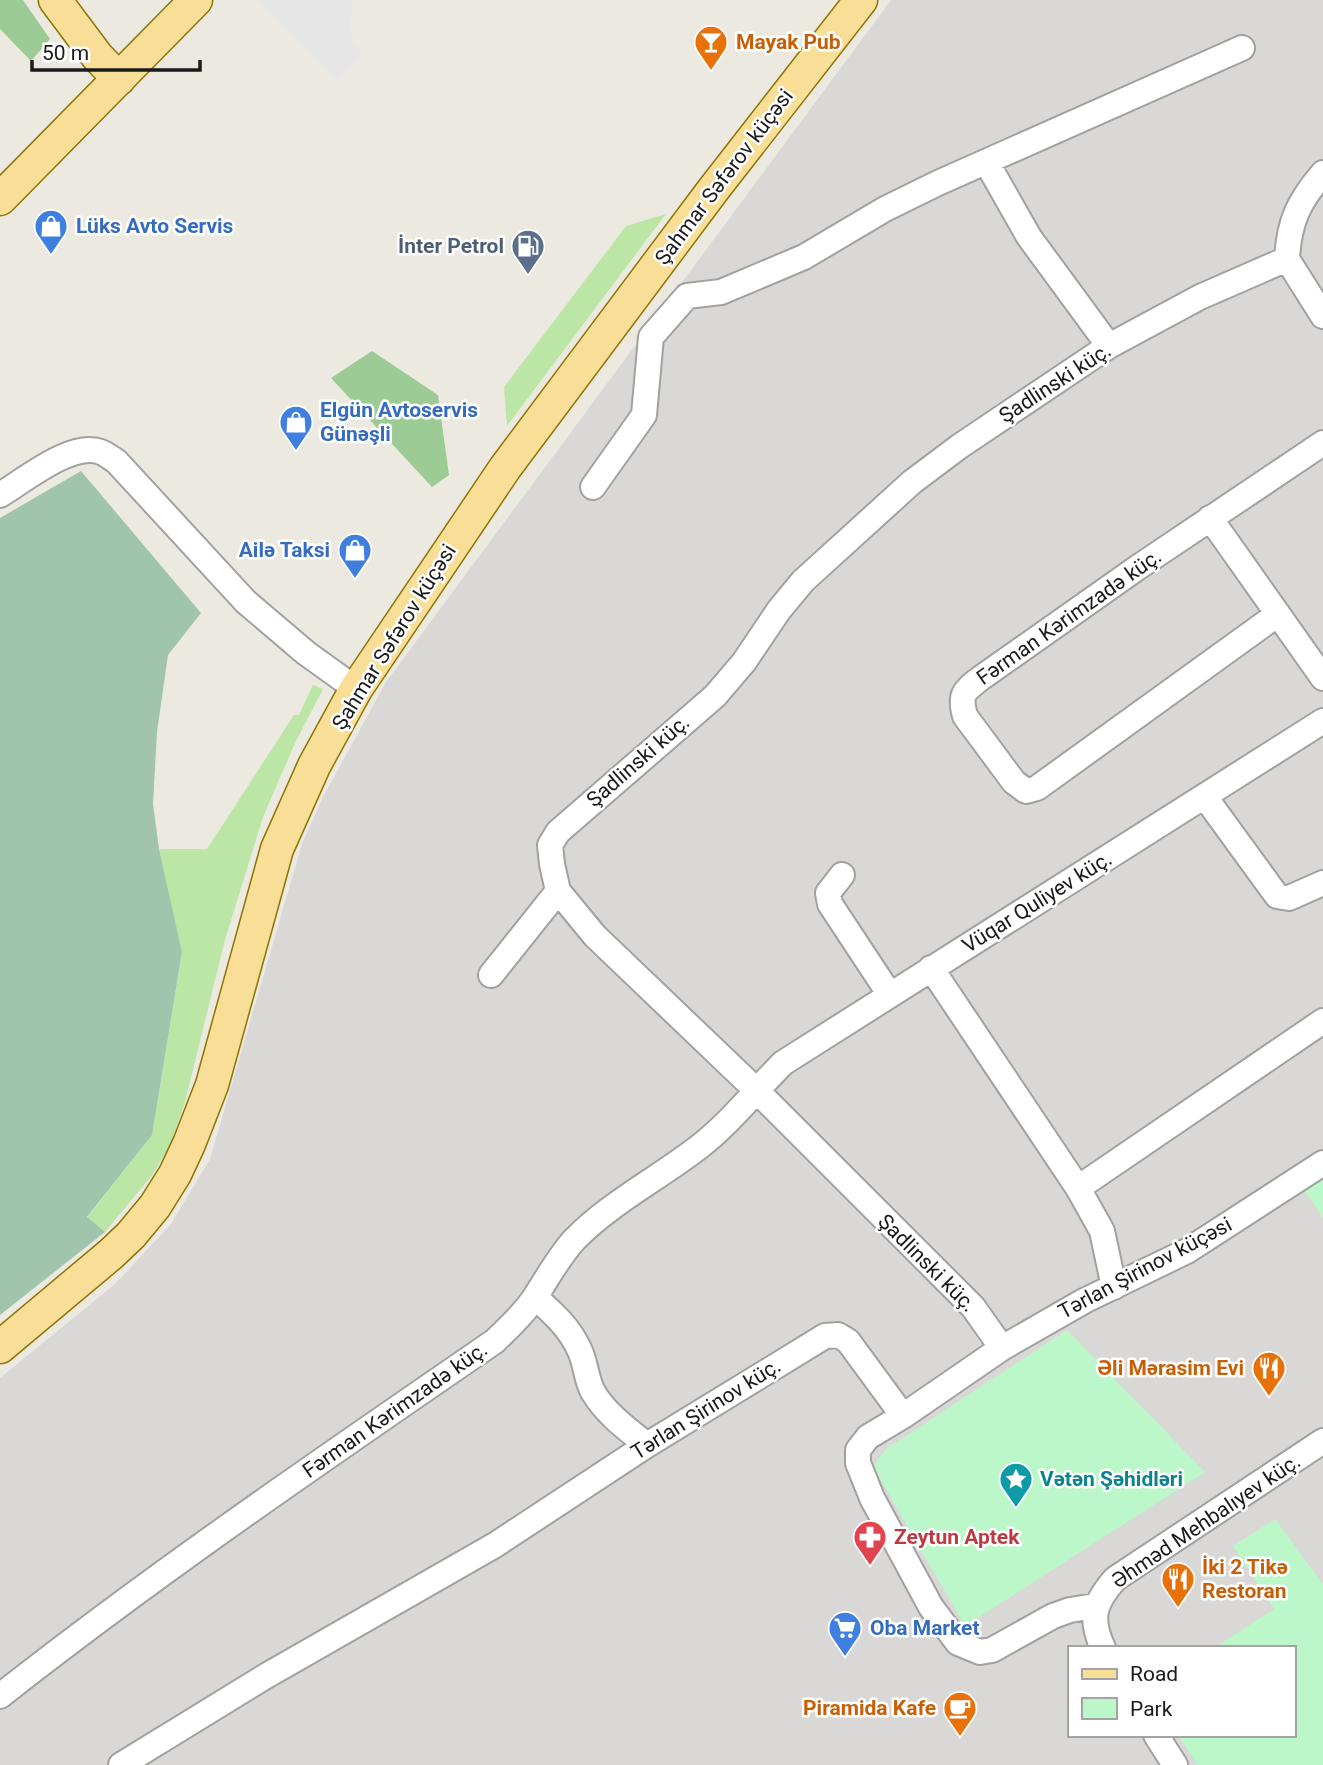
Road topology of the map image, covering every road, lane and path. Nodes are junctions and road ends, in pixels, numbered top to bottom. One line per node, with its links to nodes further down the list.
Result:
1 (55, 0): 5 (main road)
2 (196, 0): 5 (main road)
3 (861, 0): 10 (main road, Şahmar Səfərov küçəsi)
4 (1242, 48): 6 (street)
5 (119, 79): 8 (main road)
6 (987, 163): 12 (street); 13 (street)
7 (1323, 173): 9 (street)
8 (0, 199)
9 (1287, 259): 11 (street); 13 (street, Şadlinski küç.)
10 (637, 291): 12 (street); 20 (main road, Şahmar Səfərov küçəsi)
11 (1323, 316)
12 (668, 317): 15 (street)
13 (1109, 346): 25 (street, Şadlinski küç.)
14 (1323, 443): 17 (street, Fərman Kərimzadə küç.)
15 (593, 488)
16 (0, 495): 20 (street)
17 (1210, 518): 18 (street); 18 (street, Fərman Kərimzadə küç.)
18 (1278, 614): 19 (street)
19 (1323, 678)
20 (356, 689): 35 (main road, Şahmar Səfərov küçəsi)
21 (1323, 721): 22 (street, Vüqar Quliyev küç.)
22 (1205, 797): 24 (street); 26 (street, Vüqar Quliyev küç.)
23 (842, 875): 28 (street)
24 (1323, 883)
25 (558, 891): 27 (street); 30 (street, Şadlinski küç.)
26 (931, 968): 28 (street, Vüqar Quliyev küç.); 32 (street)
27 (491, 975)
28 (890, 995): 30 (street, Vüqar Quliyev küç.)
29 (1323, 1021): 32 (street)
30 (756, 1090): 34 (street, Fərman Kərimzadə küç.); 36 (street, Şadlinski küç.)
31 (1323, 1164): 33 (street, Tərlan Şirinov küçəsi)
32 (1078, 1188): 33 (street)
33 (1114, 1287): 36 (street, Tərlan Şirinov küçəsi)
34 (535, 1297): 39 (street); 42 (street, Fərman Kərimzadə küç.)
35 (0, 1348)
36 (1002, 1348): 37 (street)
37 (903, 1416): 39 (street, Tərlan Şirinov küç.); 40 (street)
38 (1323, 1441): 40 (street, Əhməd Mehbalıyev küç.)
39 (647, 1445): 44 (street, Tərlan Şirinov küç.)
40 (1095, 1606): 41 (street)
41 (1102, 1646)
42 (0, 1696)
43 (1157, 1737): 45 (street)
44 (121, 1765)
45 (1175, 1765)

